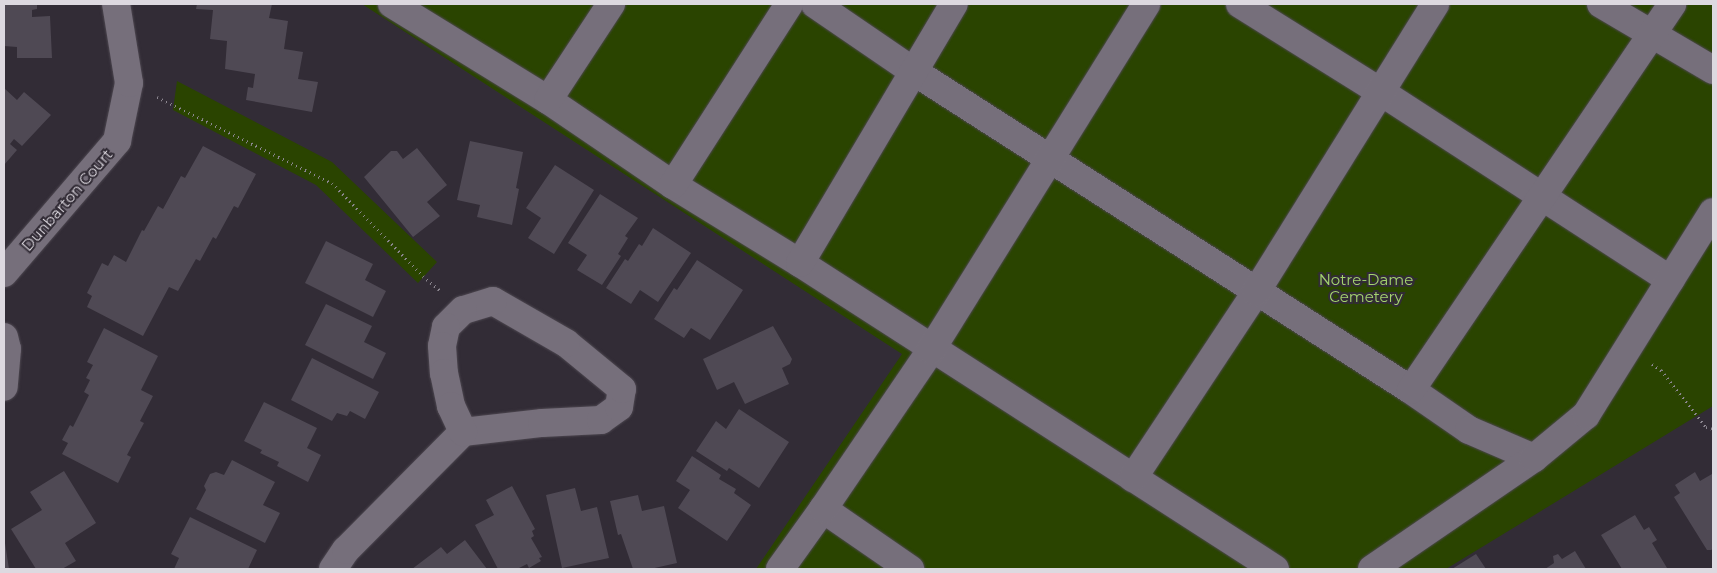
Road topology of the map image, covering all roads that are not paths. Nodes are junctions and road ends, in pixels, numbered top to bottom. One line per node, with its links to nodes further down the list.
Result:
1 (116, 4): 22 (street, Dunbarton Court)
2 (392, 4): 16 (street)
3 (611, 4): 16 (street)
4 (789, 4): 18 (street)
5 (815, 4): 14 (street)
6 (954, 4): 14 (street)
7 (1146, 4): 17 (street)
8 (1240, 4): 15 (street)
9 (1435, 4): 15 (street)
10 (1601, 4): 12 (street)
11 (1672, 4): 12 (street)
12 (1652, 35): 13 (street); 19 (street)
13 (1713, 70)
14 (913, 71): 17 (street); 21 (street)
15 (1381, 92): 19 (street); 24 (street)
16 (548, 100): 18 (street)
17 (1051, 158): 24 (street); 26 (street)
18 (673, 185): 21 (street)
19 (1541, 198): 23 (street); 28 (street)
20 (1713, 212): 23 (street)
21 (800, 263): 26 (street)
22 (4, 274)
23 (1670, 280): 30 (street)
24 (1256, 292): 28 (street); 31 (street)
25 (4, 337): 27 (street)
26 (931, 350): 31 (street); 32 (street)
27 (4, 387)
28 (1411, 390): 30 (street)
29 (463, 432): 29 (street); 33 (street)
30 (1534, 458): 37 (street)
31 (1133, 478): 36 (street)
32 (823, 510): 34 (street); 35 (street)
33 (333, 569)
34 (780, 569)
35 (910, 569)
36 (1276, 569)
37 (1372, 569)

